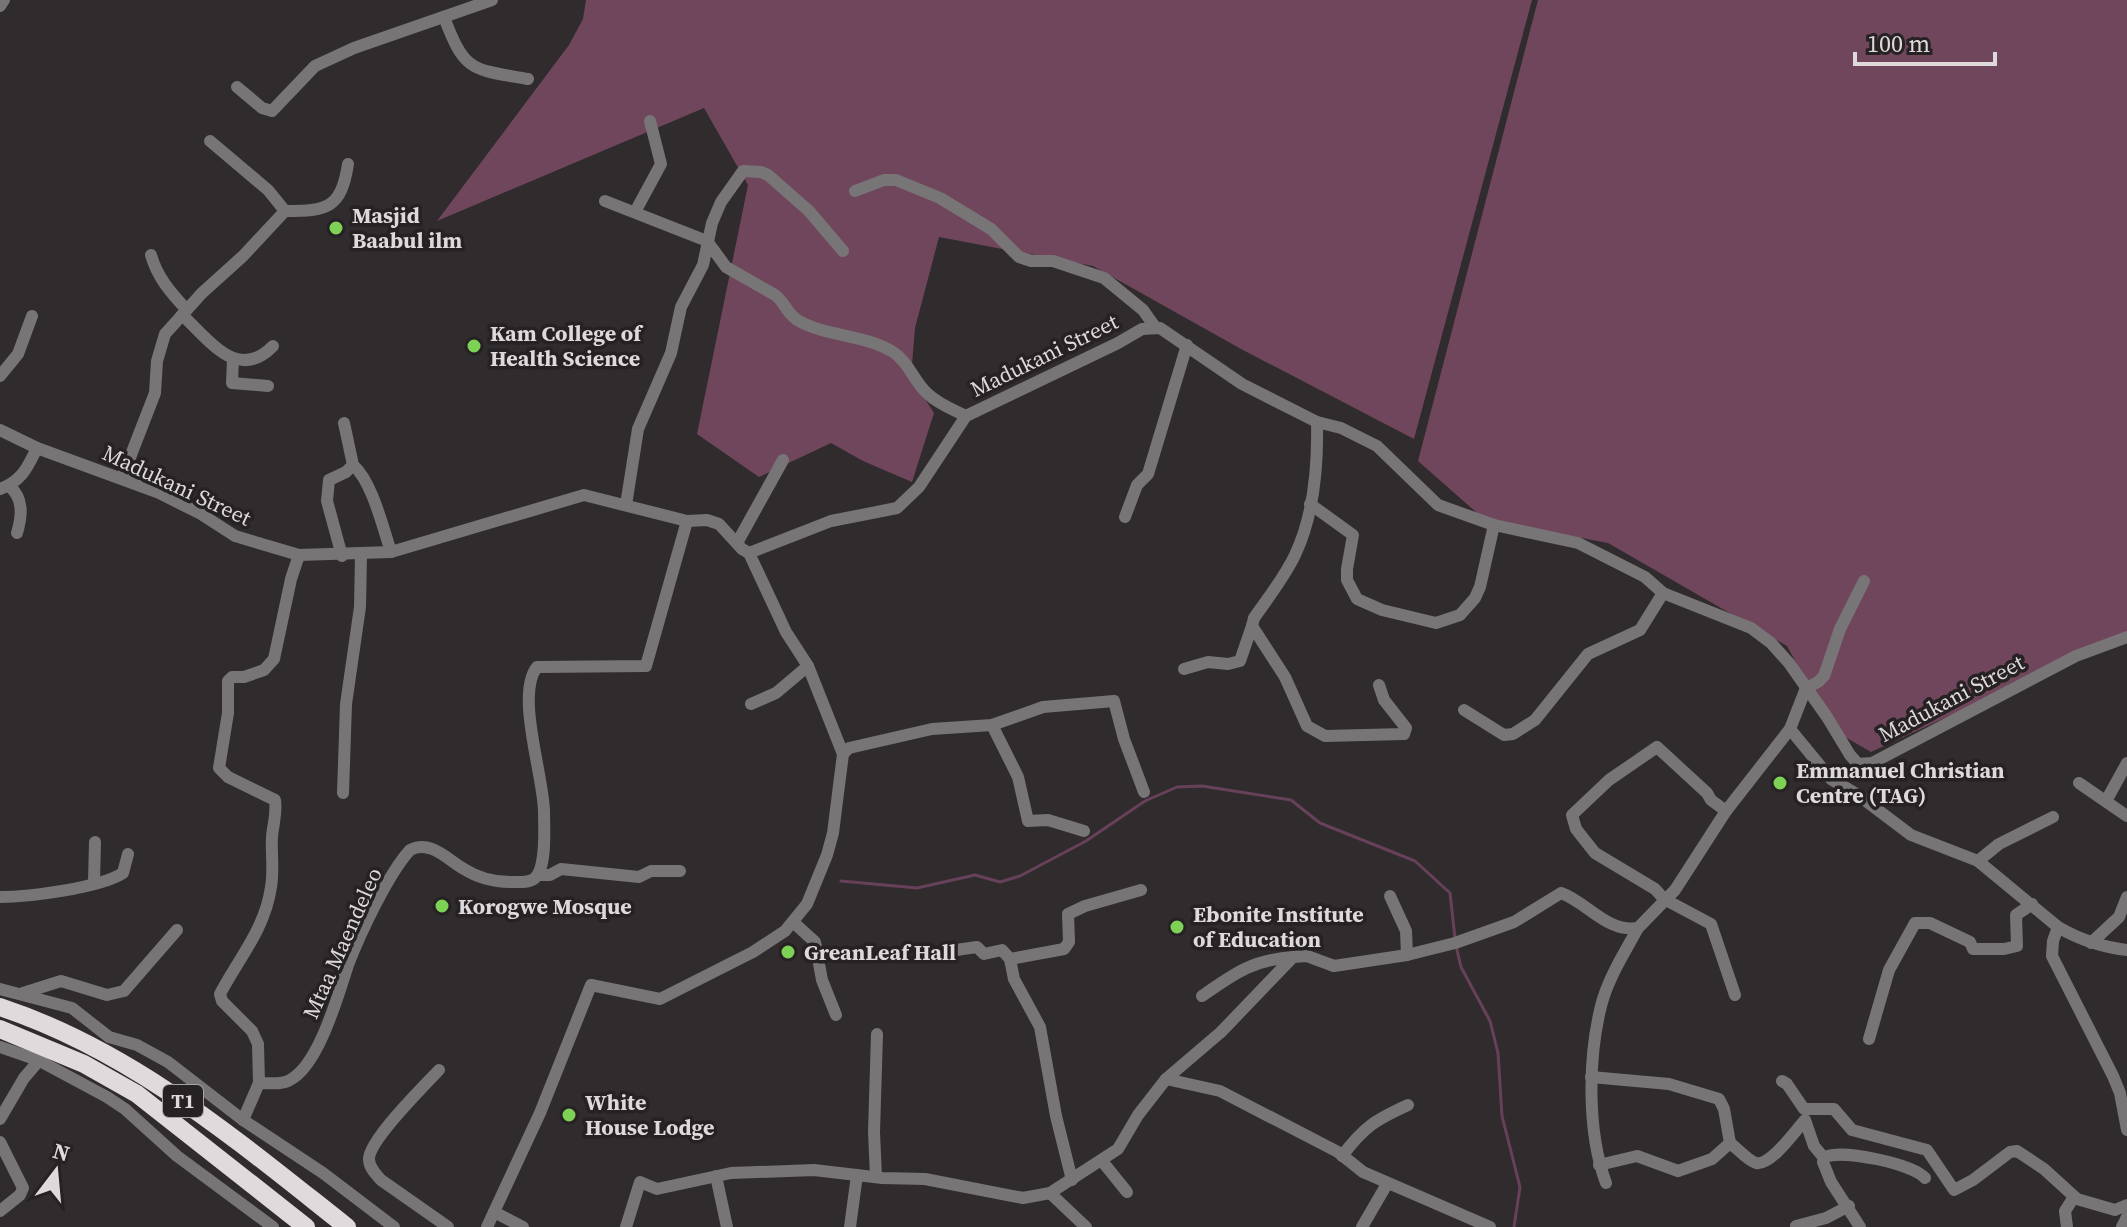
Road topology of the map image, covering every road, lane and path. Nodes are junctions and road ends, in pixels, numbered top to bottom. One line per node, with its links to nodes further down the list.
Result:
1 (4, 0): 3 (street)
2 (492, 0): 4 (street)
3 (0, 6)
4 (444, 17): 5 (street); 6 (street)
5 (528, 79)
6 (237, 87)
7 (650, 121): 13 (street)
8 (210, 141): 12 (street)
9 (348, 164): 12 (street)
10 (855, 191): 19 (street)
11 (605, 201): 13 (street)
12 (285, 211): 17 (street)
13 (635, 212): 14 (street)
14 (707, 241): 15 (street); 25 (street); 35 (street)
15 (843, 251)
16 (151, 255): 17 (street)
17 (184, 312): 22 (street); 32 (street)
18 (32, 316): 23 (street)
19 (1155, 327): 20 (street, Madukani Street); 25 (street, Madukani Street)
20 (1187, 345): 26 (street, Madukani Street); 36 (street)
21 (273, 346): 22 (street)
22 (233, 359): 24 (street)
23 (0, 376)
24 (268, 386)
25 (966, 416): 42 (street, Madukani Street)
26 (1317, 422): 34 (street); 38 (street, Madukani Street)
27 (344, 423): 31 (street)
28 (0, 430): 29 (street, Madukani Street)
29 (37, 448): 32 (street, Madukani Street); 33 (street)
30 (783, 460): 40 (street)
31 (353, 465): 41 (street); 45 (street)
32 (122, 478): 43 (street, Madukani Street)
33 (4, 488): 39 (street)
34 (1310, 504): 38 (street); 48 (street)
35 (626, 505): 37 (street, Madukani Street); 41 (street, Madukani Street)
36 (1125, 517)
37 (687, 521): 40 (street, Madukani Street); 74 (street)
38 (1494, 525): 47 (street, Madukani Street)
39 (17, 533)
40 (737, 543): 42 (street, Madukani Street)
41 (391, 552): 44 (street, Madukani Street)
42 (749, 553): 50 (street)
43 (299, 555): 45 (street, Madukani Street); 107 (street)
44 (361, 555): 45 (street, Madukani Street); 64 (street)
45 (342, 556)
46 (1864, 581): 53 (street)
47 (1663, 593): 53 (street, Madukani Street); 55 (street)
48 (1252, 626): 51 (street); 52 (street)
49 (2127, 637): 60 (street, Madukani Street)
50 (808, 666): 54 (street); 58 (street)
51 (1184, 669)
52 (1379, 685)
53 (1806, 688): 57 (street); 60 (street, Madukani Street)
54 (751, 704)
55 (1464, 710)
56 (992, 725): 58 (street); 63 (street); 69 (street)
57 (1790, 729): 62 (street); 66 (street)
58 (843, 754): 82 (street)
59 (2127, 763): 65 (street)
60 (1858, 764): 62 (street)
61 (2079, 783): 65 (street)
62 (1841, 785): 72 (street)
63 (1144, 792)
64 (343, 793)
65 (2106, 801): 67 (street)
66 (1726, 811): 80 (street); 80 (street)
67 (2127, 816)
68 (2053, 817): 72 (street)
69 (1084, 831)
70 (95, 842): 75 (street)
71 (128, 854): 75 (street)
72 (1978, 861): 81 (street)
73 (680, 871): 74 (street)
74 (538, 875): 107 (street, Mtaa Maendeleo)
75 (94, 882): 78 (street)
76 (1141, 890): 91 (street)
77 (1390, 896): 89 (street)
78 (0, 897)
79 (2127, 897): 86 (street)
80 (1664, 899): 84 (street); 94 (street)
81 (2032, 904): 83 (street); 100 (street)
82 (793, 922): 97 (street); 132 (street)
83 (2058, 927): 86 (street); 112 (street)
84 (1638, 928): 89 (street); 104 (street)
85 (177, 930): 93 (street)
86 (2091, 943): 88 (street)
87 (956, 950): 91 (street)
88 (2127, 950)
89 (1407, 955): 90 (street)
90 (1293, 957): 95 (street); 105 (street)
91 (1010, 959): 123 (street)
92 (0, 989): 93 (street)
93 (20, 994): 111 (street)
94 (1735, 995)
95 (1202, 996)
96 (0, 1007): 137 (highway, T1)
97 (836, 1015)
98 (0, 1029): 102 (highway, T1)
99 (877, 1034): 121 (street)
100 (1869, 1039)
101 (0, 1047): 102 (street)
102 (44, 1054): 110 (street); 135 (street); 136 (highway, T1)
103 (439, 1070): 139 (street)
104 (1591, 1077): 114 (street); 118 (street)
105 (1166, 1079): 115 (street); 117 (street)
106 (1782, 1081): 109 (street)
107 (259, 1083): 111 (street)
108 (1408, 1105): 115 (street)
109 (1805, 1115): 114 (street); 116 (street); 128 (street)
110 (0, 1119)
111 (243, 1120): 138 (street)
112 (2127, 1130)
113 (0, 1142): 131 (street)
114 (1730, 1143): 118 (street)
115 (1342, 1156): 125 (street)
116 (1824, 1158): 122 (street); 130 (street)
117 (1102, 1161): 123 (street); 126 (street)
118 (1599, 1165): 124 (street)
119 (857, 1175): 120 (street); 121 (street); 144 (street)
120 (716, 1176): 142 (street); 143 (street)
121 (876, 1177): 127 (street)
122 (1925, 1178)
123 (1072, 1180): 127 (street)
124 (1606, 1183)
125 (1387, 1184): 146 (street); 147 (street)
126 (1127, 1192)
127 (1050, 1193): 145 (street)
128 (2074, 1197): 129 (street); 149 (street)
129 (2127, 1205)
130 (1849, 1206): 134 (street); 148 (street)
131 (0, 1211)
132 (494, 1212): 140 (street); 141 (street)
133 (2127, 1217): 150 (street)
134 (1796, 1226)
135 (273, 1227)
136 (306, 1227)
137 (347, 1227)
138 (394, 1227)
139 (448, 1227)
140 (487, 1227)
141 (523, 1227)
142 (626, 1227)
143 (727, 1227)
144 (850, 1227)
145 (1086, 1227)
146 (1362, 1227)
147 (1490, 1227)
148 (1860, 1227)
149 (2067, 1227)
150 (2122, 1227)

